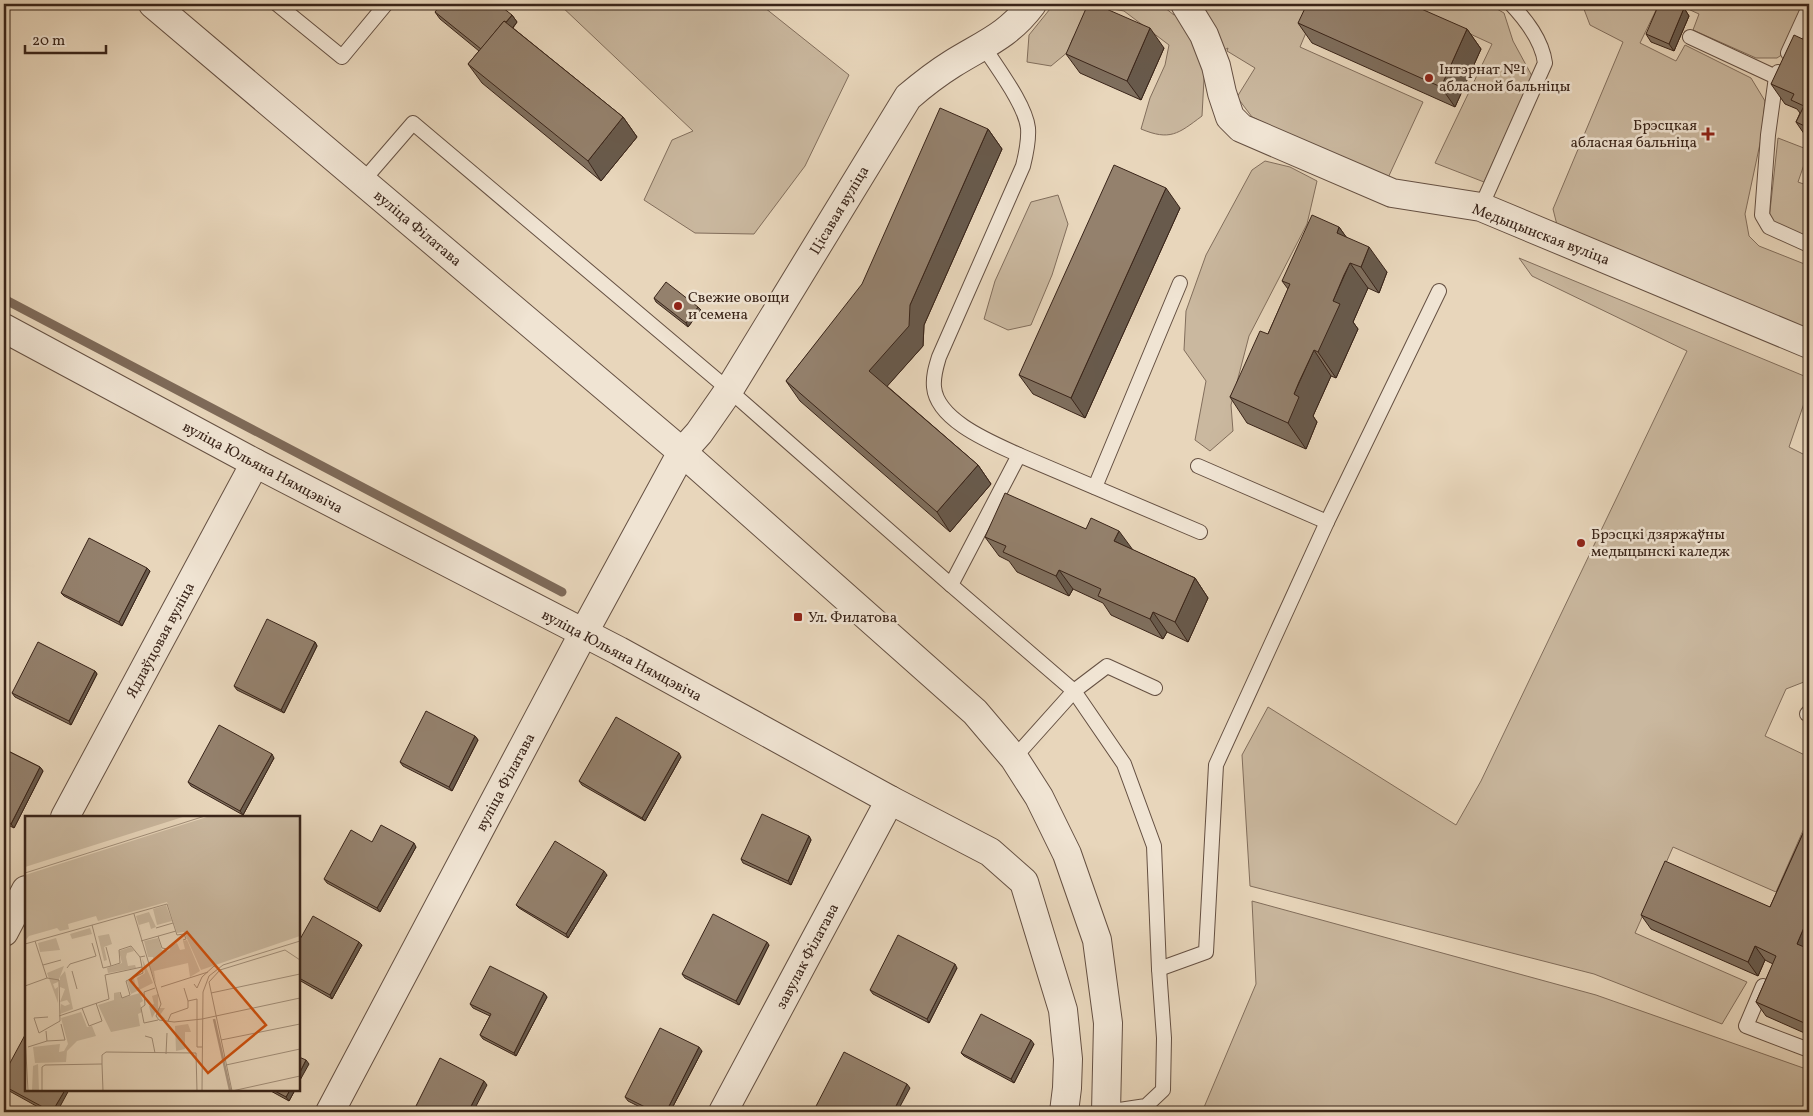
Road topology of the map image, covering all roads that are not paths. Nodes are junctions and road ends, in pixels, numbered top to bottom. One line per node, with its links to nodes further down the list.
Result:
1 (154, 4): 11 (street, вуліца Філатава)
2 (277, 4): 3 (lane)
3 (386, 4)
4 (1032, 4): 9 (street, Цісавая вуліца)
5 (1185, 4): 12 (street, Медыцынская вуліца)
6 (1511, 4): 12 (lane)
7 (1809, 7): 10 (lane)
8 (1690, 37): 10 (lane)
9 (984, 47): 18 (street, Цісавая вуліца); 20 (lane)
10 (1776, 77): 13 (lane)
11 (362, 182): 18 (lane); 19 (street, вуліца Філатава)
12 (1481, 207): 17 (street, Медыцынская вуліца)
13 (1809, 245)
14 (1180, 283): 23 (lane)
15 (1439, 291): 24 (lane)
16 (4, 328): 21 (street, вуліца Юльяна Нямцэвіча)
17 (1809, 344)
18 (729, 390): 19 (street, Цісавая вуліца); 26 (lane)
19 (682, 452): 27 (street, вуліца Філатава); 30 (street, вуліца Філатава)
20 (1019, 455): 23 (lane); 26 (lane)
21 (255, 463): 27 (street, вуліца Юльяна Нямцэвіча); 32 (street, Ядлаўцовая вуліца)
22 (1198, 466): 24 (lane)
23 (1095, 488): 25 (lane)
24 (1327, 522): 35 (lane)
25 (1200, 532)
26 (951, 585): 29 (lane)
27 (583, 634): 31 (street, вуліца Юльяна Нямцэвіча); 38 (street, вуліца Філатава)
28 (1155, 688): 29 (lane)
29 (1074, 691): 30 (lane); 35 (lane)
30 (1014, 758): 41 (street, вуліца Філатава)
31 (890, 800): 39 (street, завулак Філатава); 40 (street, вуліца Юльяна Нямцэвіча)
32 (66, 816)
33 (25, 892): 34 (street)
34 (4, 932)
35 (1159, 970): 41 (lane)
36 (1765, 983): 37 (lane)
37 (1809, 1050)
38 (330, 1112)
39 (723, 1112)
40 (1064, 1112)
41 (1106, 1112)

